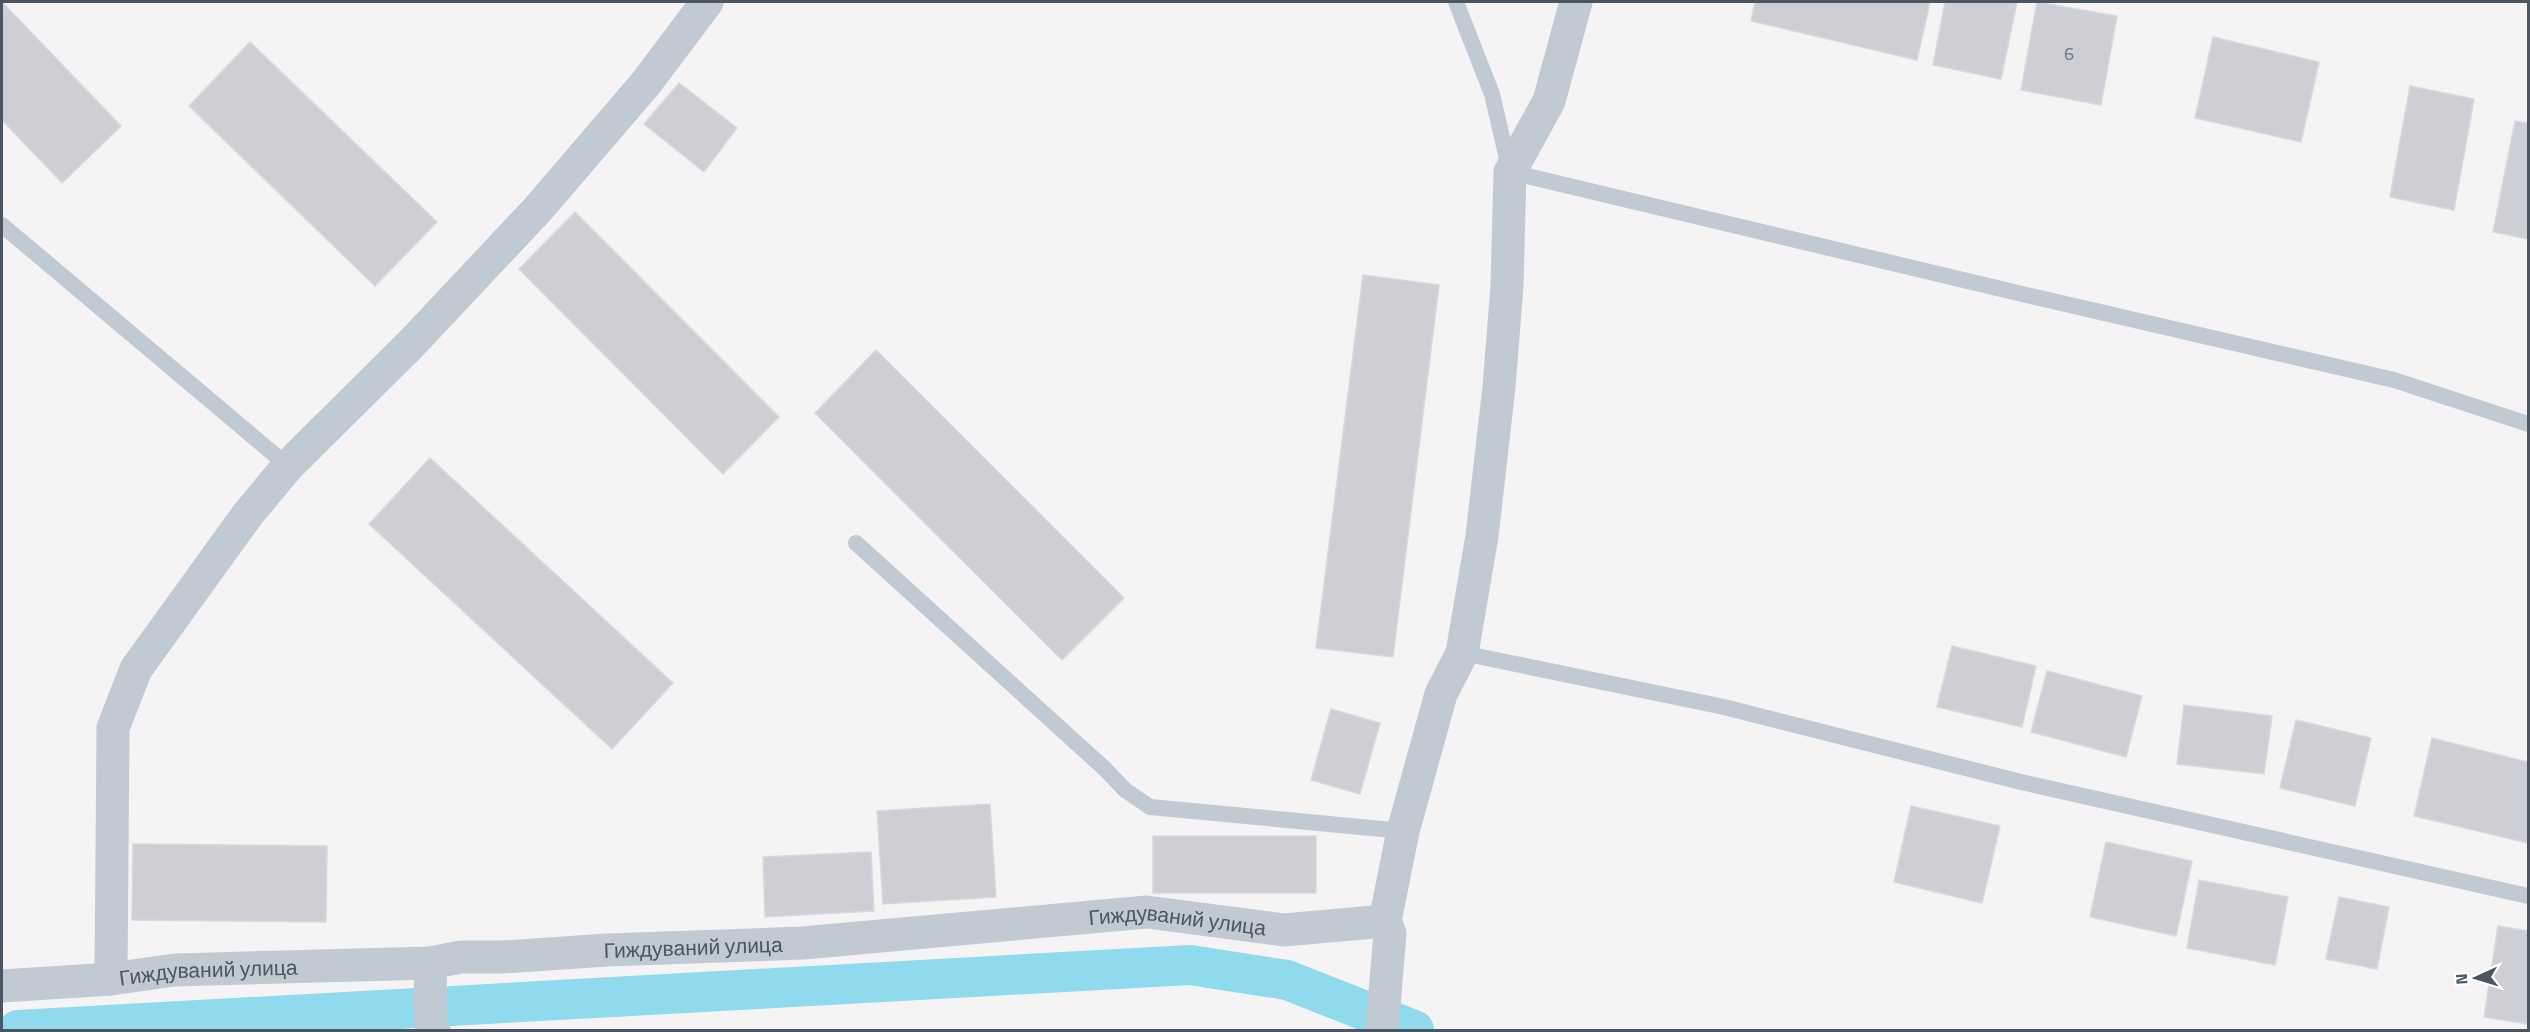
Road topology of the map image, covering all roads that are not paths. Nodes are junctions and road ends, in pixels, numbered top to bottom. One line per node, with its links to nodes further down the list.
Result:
1 (707, 2): 7 (street)
2 (1456, 2): 4 (lane)
3 (1576, 2): 4 (street)
4 (1510, 172): 6 (lane); 9 (street)
5 (2, 225): 7 (lane)
6 (2529, 424)
7 (288, 466): 14 (street)
8 (856, 543): 10 (lane)
9 (1462, 653): 10 (street); 11 (lane)
10 (1403, 831): 12 (street)
11 (2529, 896)
12 (1388, 927): 13 (street, Гиждуваний улица); 17 (street)
13 (430, 968): 14 (street, Гиждуваний улица); 16 (street)
14 (111, 979): 15 (street, Гиждуваний улица)
15 (2, 986)
16 (433, 1028)
17 (1382, 1030)

